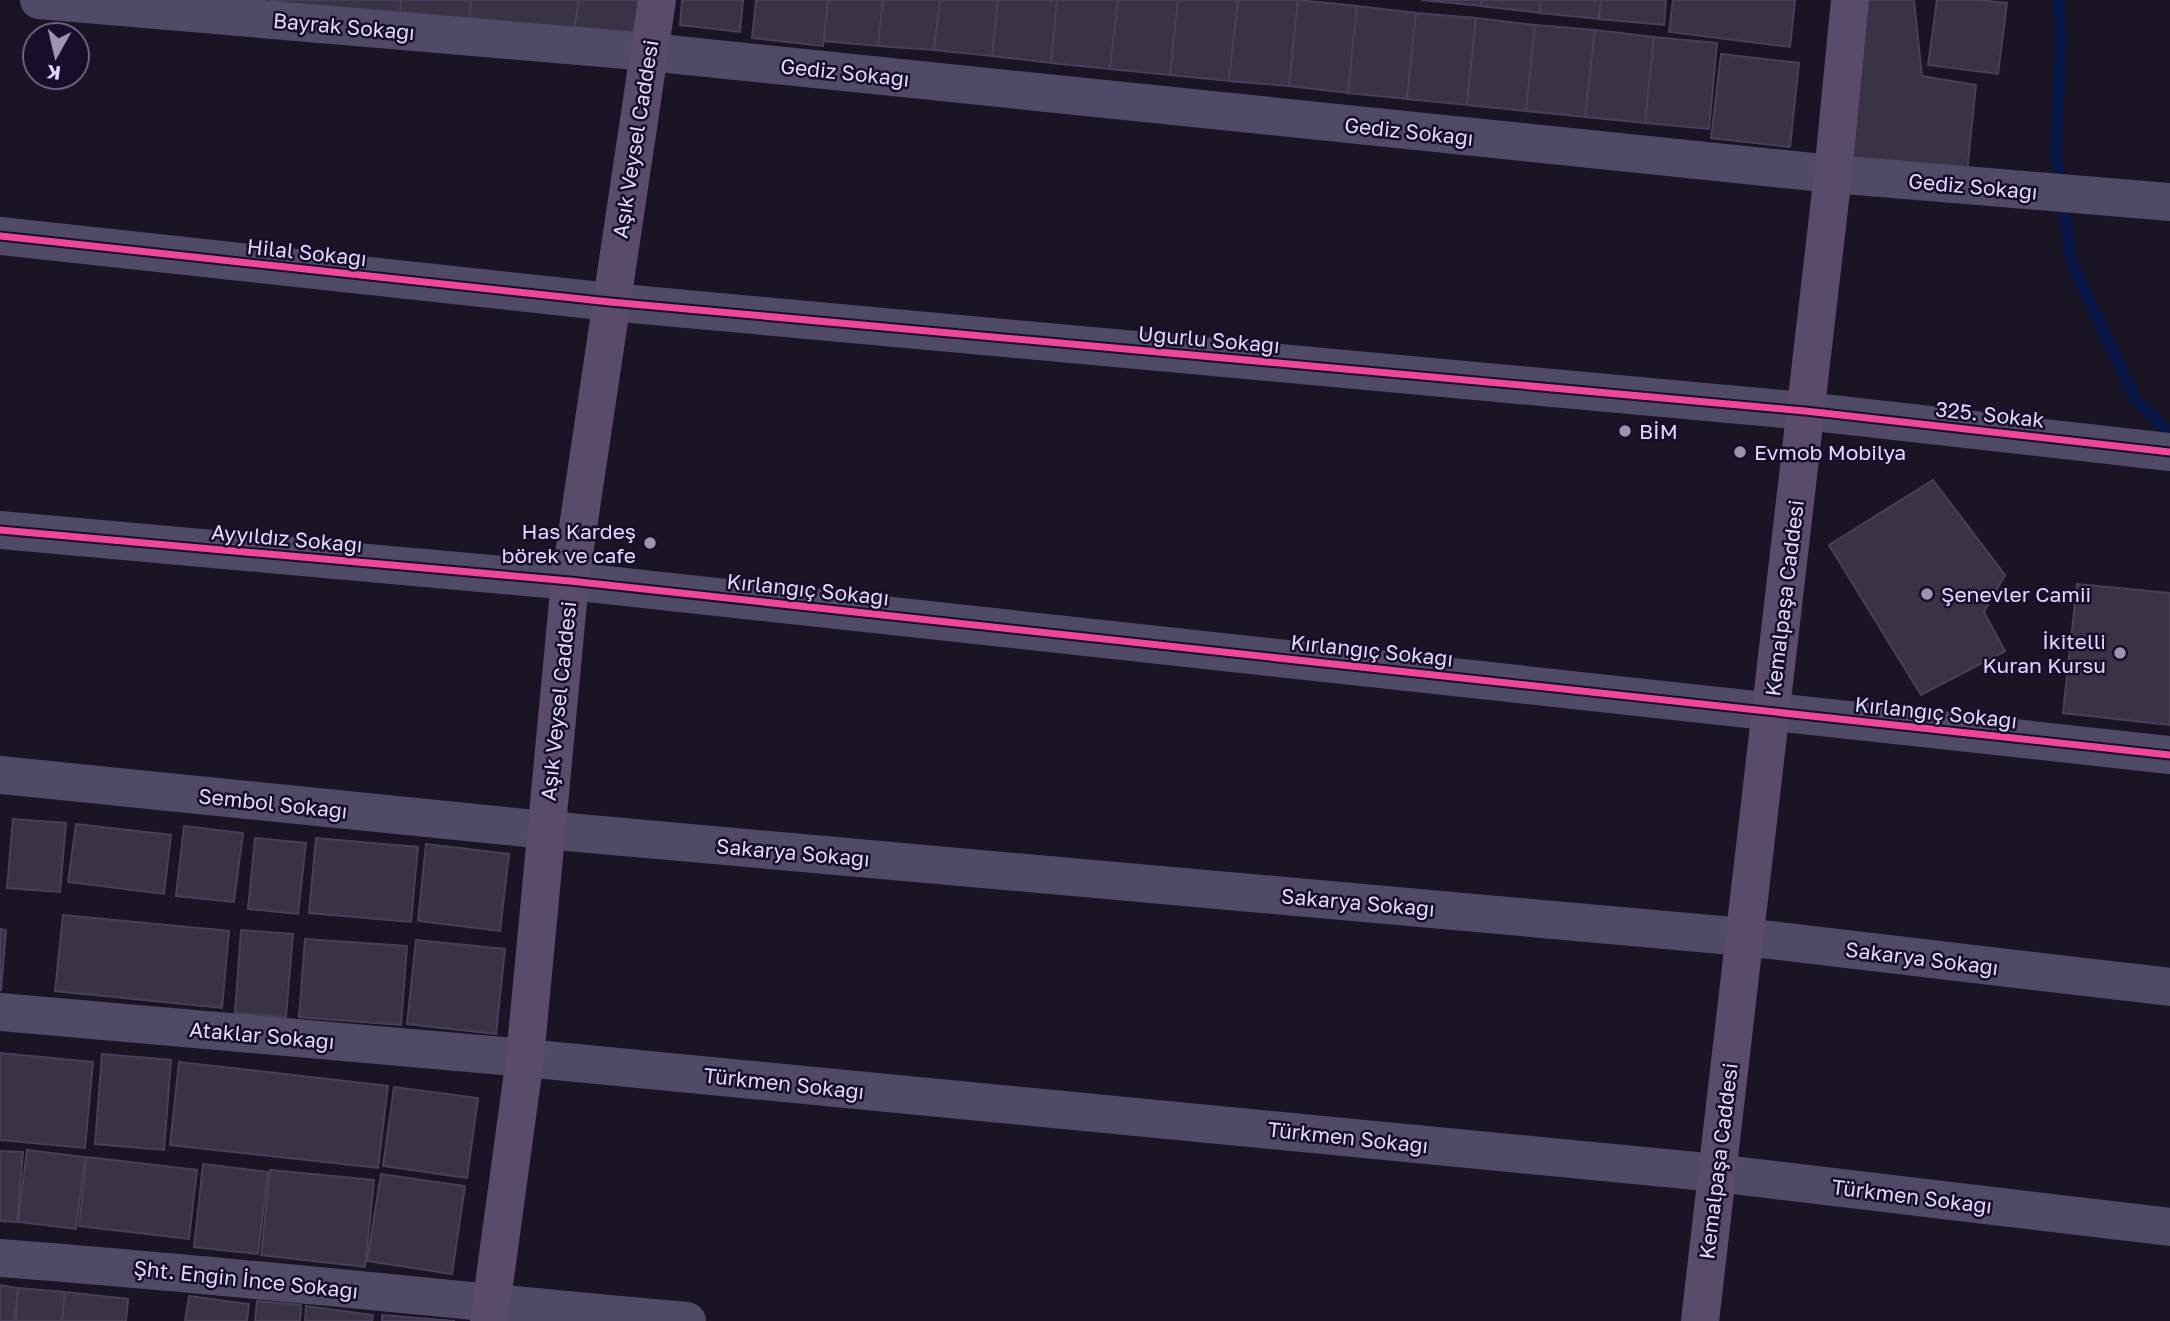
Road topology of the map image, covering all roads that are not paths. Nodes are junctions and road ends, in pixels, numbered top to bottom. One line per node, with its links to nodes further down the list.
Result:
1 (38, 0): 4 (street, Bayrak Sokağı)
2 (657, 0): 4 (main road, Aşık Veysel Caddesi)
3 (1850, 0): 5 (main road, Kemalpaşa Caddesi)
4 (649, 52): 5 (street, Gediz Sokağı); 8 (main road, Aşık Veysel Caddesi)
5 (1833, 174): 6 (street, Gediz Sokağı); 9 (main road, Kemalpaşa Caddesi)
6 (2170, 202)
7 (0, 236): 8 (street, Hilal Sokağı)
8 (610, 302): 9 (street, Uğurlu Sokağı); 12 (main road, Aşık Veysel Caddesi)
9 (1805, 411): 10 (street, 325. Sokak); 13 (main road, Kemalpaşa Caddesi)
10 (2170, 452)
11 (0, 530): 12 (street, Ayyıldız Sokağı)
12 (570, 581): 13 (street, Kırlangıç Sokağı); 16 (main road, Aşık Veysel Caddesi)
13 (1770, 711): 14 (street, Kırlangıç Sokağı); 17 (main road, Kemalpaşa Caddesi)
14 (2170, 755)
15 (0, 775): 16 (street, Sembol Sokağı)
16 (545, 830): 17 (street, Sakarya Sokağı); 20 (main road, Aşık Veysel Caddesi)
17 (1744, 937): 18 (street, Sakarya Sokağı); 21 (main road, Kemalpaşa Caddesi)
18 (2170, 987)
19 (0, 1012): 20 (street, Ataklar Sokağı)
20 (525, 1058): 21 (street, Türkmen Sokağı); 24 (main road, Aşık Veysel Caddesi)
21 (1717, 1173): 22 (street, Türkmen Sokağı); 26 (main road, Kemalpaşa Caddesi)
22 (2170, 1227)
23 (0, 1258): 24 (street, Şht. Engin İnce Sokağı)
24 (490, 1312): 25 (street, Şht. Engin İnce Sokağı)
25 (687, 1321)
26 (1700, 1321)

